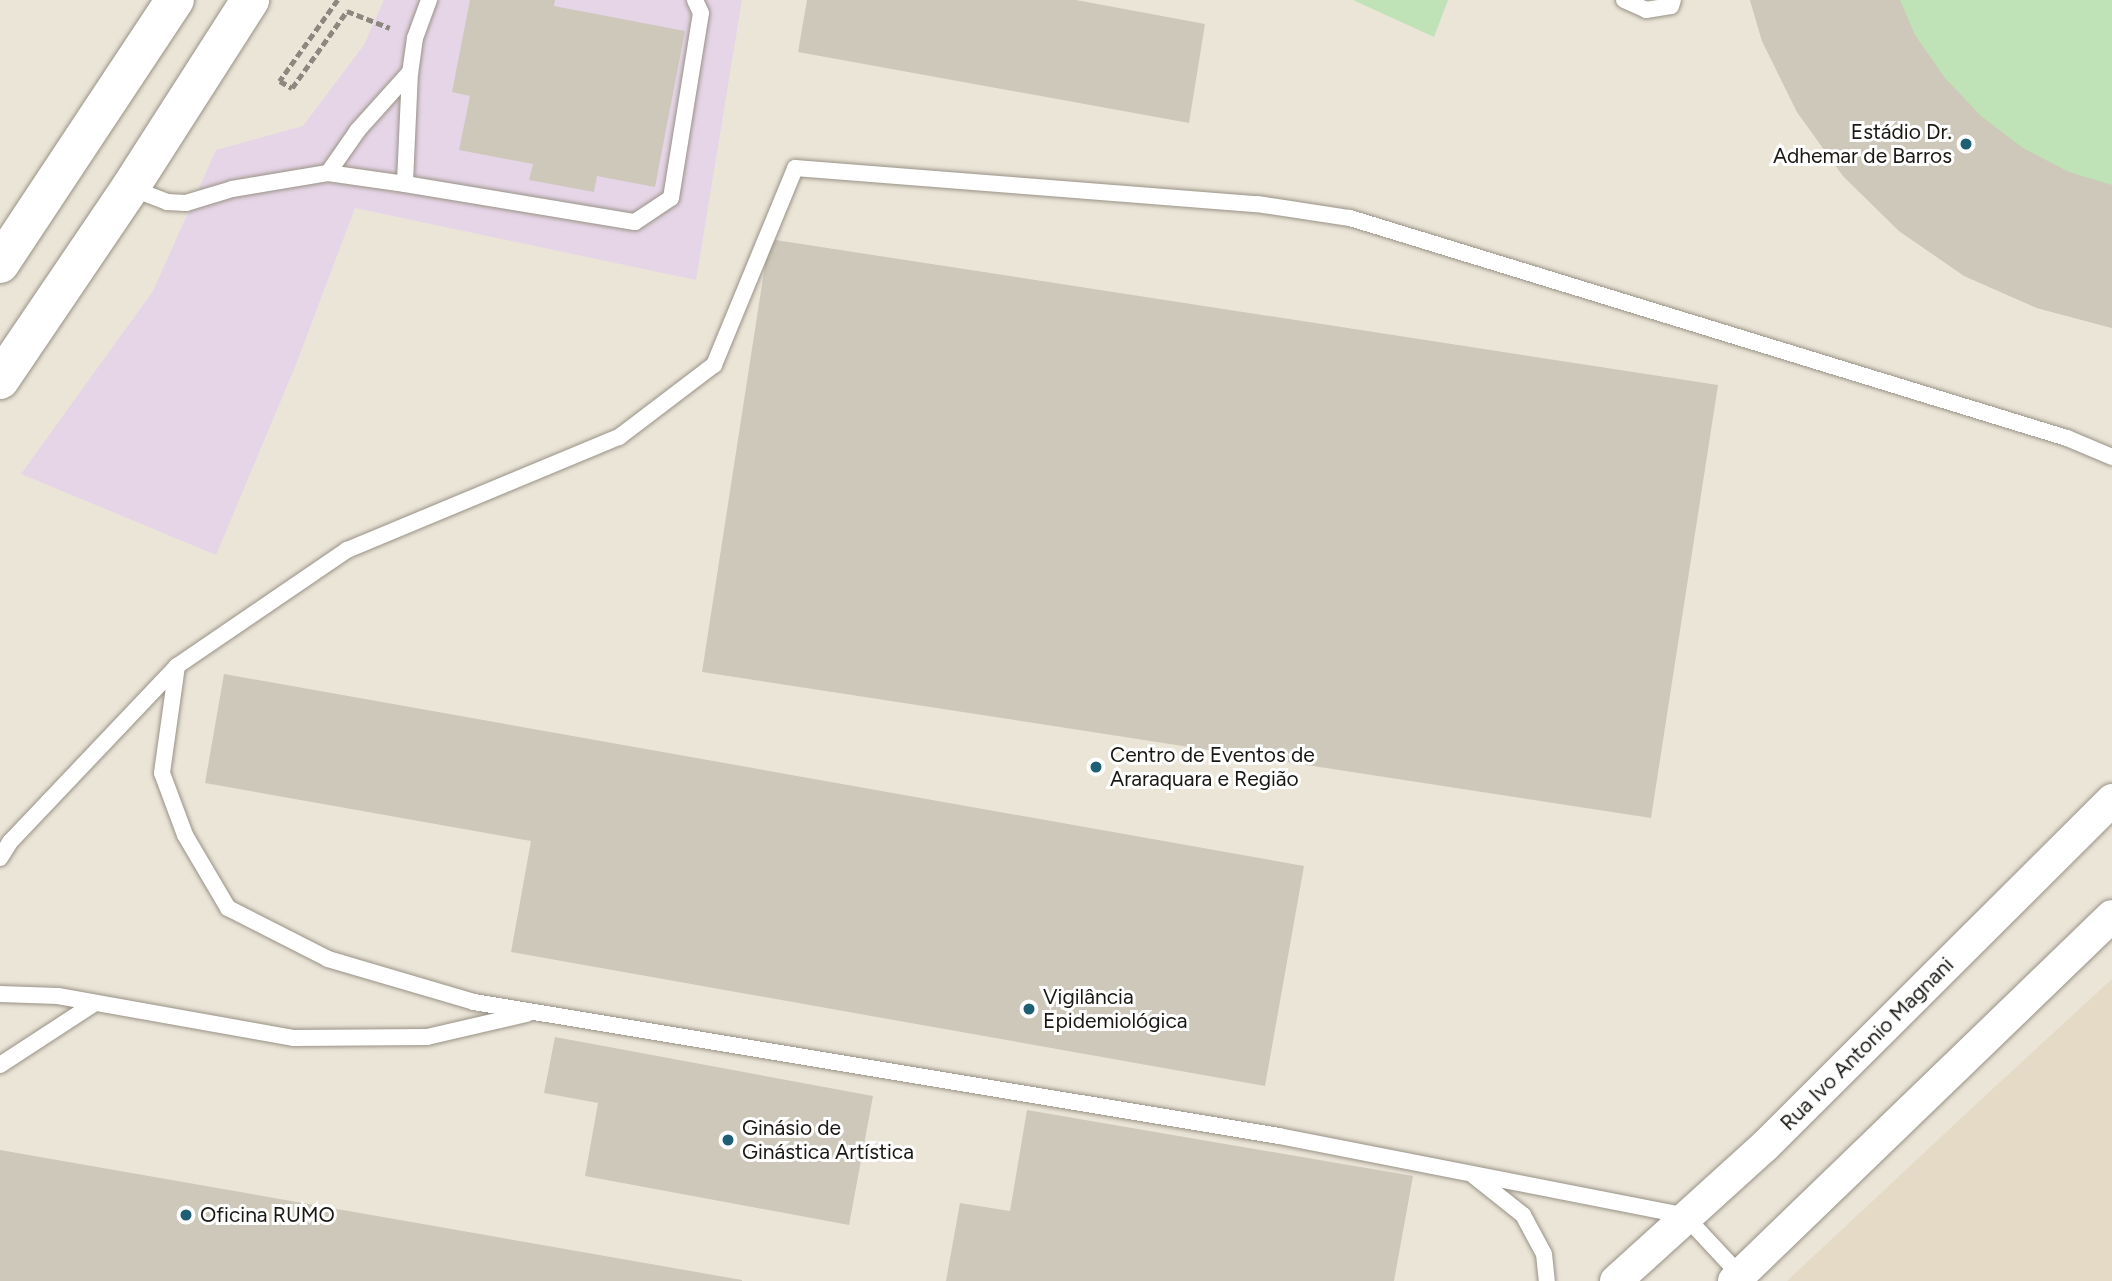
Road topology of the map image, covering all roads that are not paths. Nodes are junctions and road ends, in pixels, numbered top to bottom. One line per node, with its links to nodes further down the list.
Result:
1 (175, 0): 11 (main road)
2 (250, 0): 10 (main road)
3 (429, 0): 7 (lane)
4 (695, 0): 9 (lane)
5 (1624, 0): 6 (lane)
6 (1673, 0)
7 (410, 72): 8 (lane); 9 (lane)
8 (328, 173): 9 (lane); 10 (lane)
9 (405, 184)
10 (130, 188): 12 (main road)
11 (0, 264)
12 (0, 380)
13 (2112, 457): 14 (lane)
14 (177, 666): 16 (lane); 20 (lane)
15 (2112, 800): 23 (street, Rua Ivo Antonio Magnani)
16 (0, 859)
17 (2112, 916): 24 (street)
18 (0, 995): 19 (lane)
19 (95, 1003): 20 (lane); 21 (lane)
20 (536, 1012): 22 (lane)
21 (0, 1065)
22 (1472, 1174): 23 (lane); 25 (lane)
23 (1685, 1216): 24 (lane); 26 (street, Rua Ivo Antonio Magnani)
24 (1737, 1278)
25 (1547, 1281)
26 (1616, 1281)

